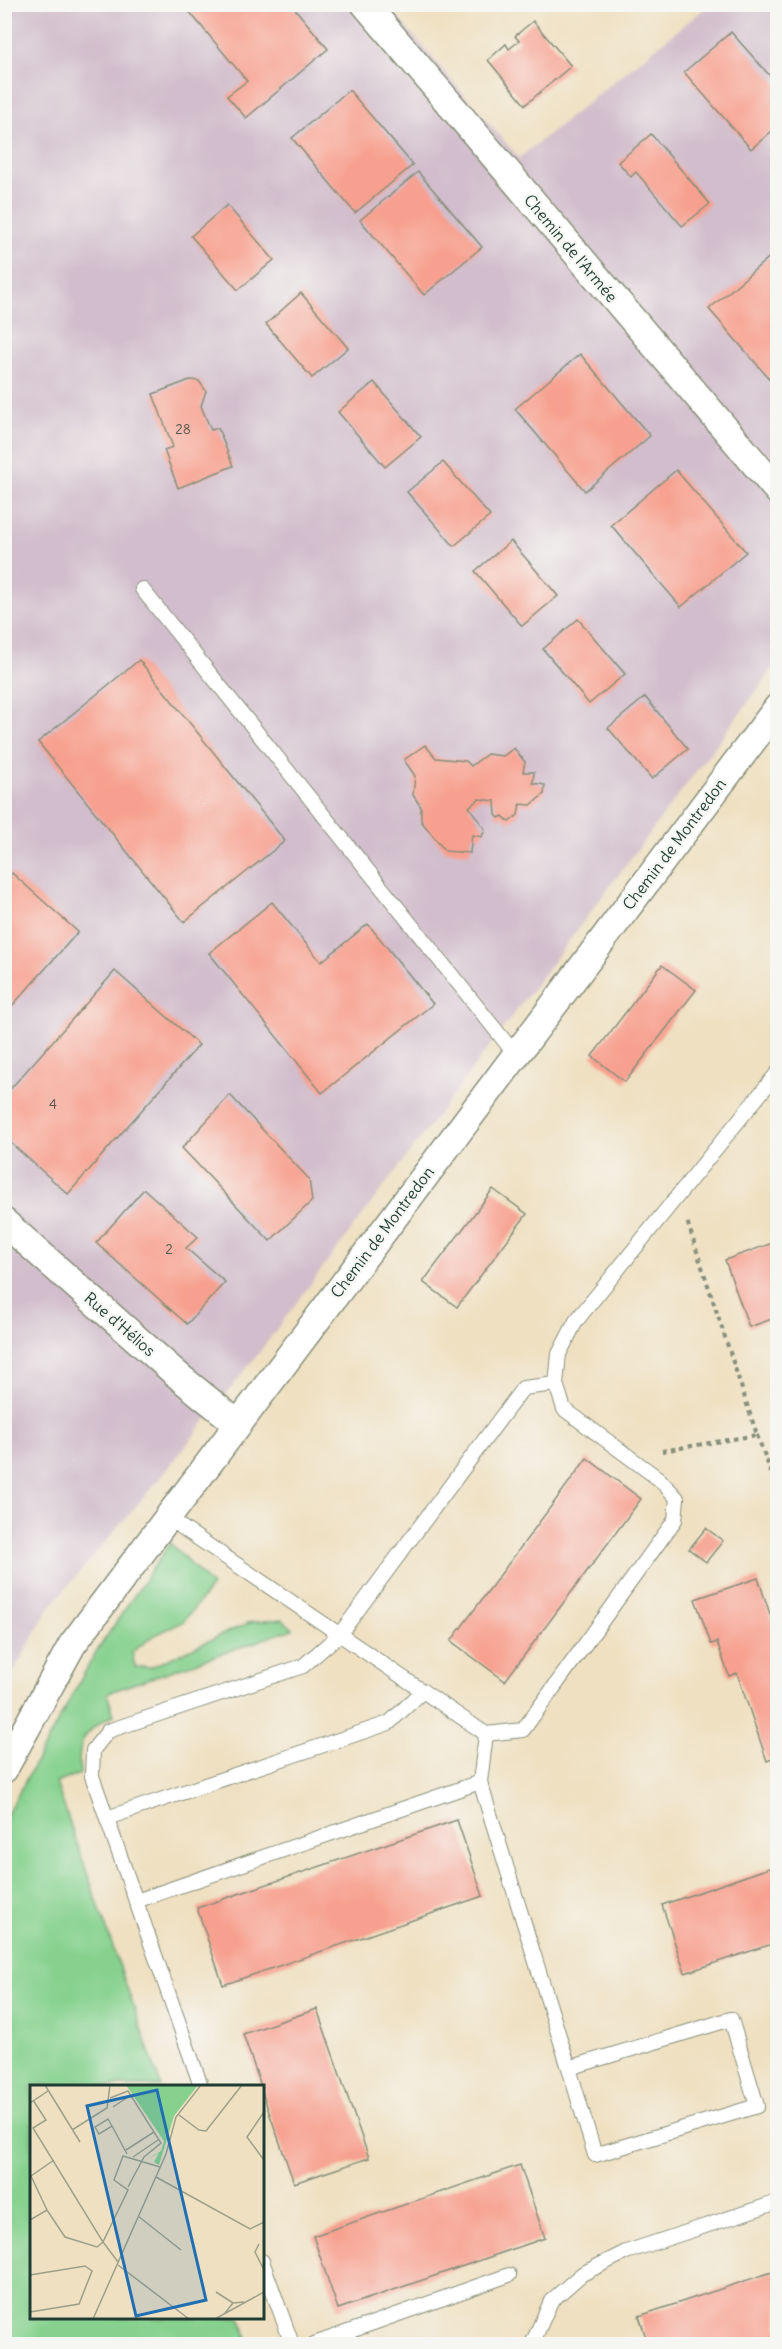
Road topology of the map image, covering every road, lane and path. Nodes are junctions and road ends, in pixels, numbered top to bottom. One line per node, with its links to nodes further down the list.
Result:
1 (365, 4): 2 (street, Chemin de l'Armée)
2 (777, 491)
3 (142, 589): 5 (lane)
4 (777, 706): 5 (street, Chemin de Montredon)
5 (515, 1054): 10 (street, Chemin de Montredon)
6 (777, 1072): 7 (lane)
7 (678, 1193): 9 (lane); 11 (path)
8 (4, 1222): 10 (street, Rue d'Hélios)
9 (556, 1384): 12 (lane); 15 (lane)
10 (238, 1424): 14 (street, Chemin de Montredon)
11 (757, 1436): 12 (path); 13 (path)
12 (628, 1457): 17 (lane)
13 (777, 1491)
14 (168, 1518): 15 (lane); 18 (street, Chemin de Montredon)
15 (340, 1634): 16 (lane); 20 (lane)
16 (423, 1690): 17 (lane); 20 (lane)
17 (486, 1734): 19 (lane)
18 (4, 1769)
19 (480, 1782): 21 (lane); 22 (lane)
20 (107, 1818): 21 (lane)
21 (136, 1901): 23 (lane)
22 (569, 2068): 22 (lane)
23 (201, 2085)
24 (777, 2202): 29 (lane)
25 (264, 2266): 27 (lane)
26 (509, 2275): 28 (lane)
27 (292, 2344)
28 (314, 2344)
29 (532, 2344)

